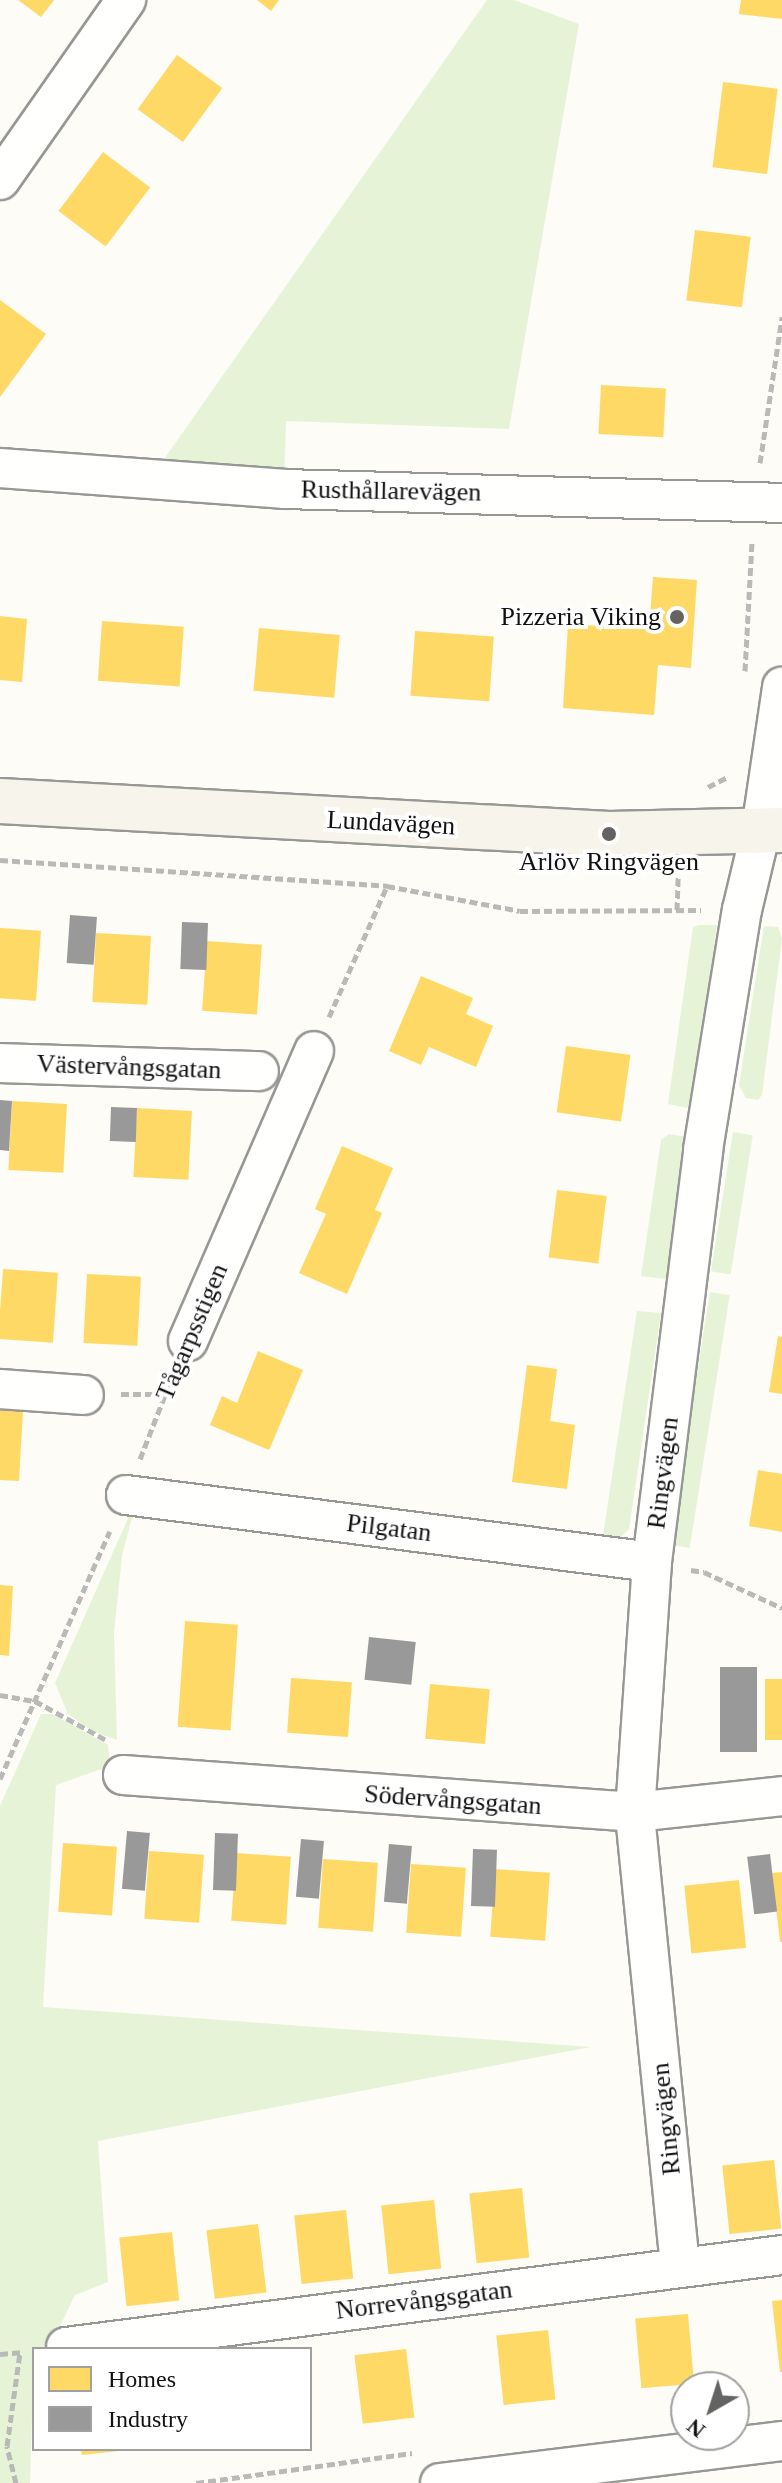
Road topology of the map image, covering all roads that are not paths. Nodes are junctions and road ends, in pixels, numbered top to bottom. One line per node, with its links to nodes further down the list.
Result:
1 (126, 0): 2 (street)
2 (0, 180)
3 (0, 468): 4 (street, Rusthållarevägen)
4 (768, 504)
5 (782, 687): 7 (street, Ringvägen)
6 (0, 801): 7 (main road, Lundavägen)
7 (772, 830): 15 (street, Ringvägen)
8 (314, 1051): 11 (street, Tågarpsstigen)
9 (0, 1063): 10 (street, Västervångsgatan)
10 (259, 1071)
11 (188, 1341)
12 (0, 1389): 13 (street)
13 (84, 1395)
14 (126, 1495): 15 (street, Pilgatan)
15 (652, 1562): 18 (street, Ringvägen)
16 (123, 1775): 18 (street, Södervångsgatan)
17 (782, 1796): 18 (street, Södervångsgatan)
18 (635, 1812): 20 (street, Ringvägen)
19 (782, 2255): 20 (street, Norrevångsgatan)
20 (680, 2266): 21 (street, Norrevångsgatan)
21 (58, 2347)
22 (782, 2441): 23 (street)
23 (440, 2483)

